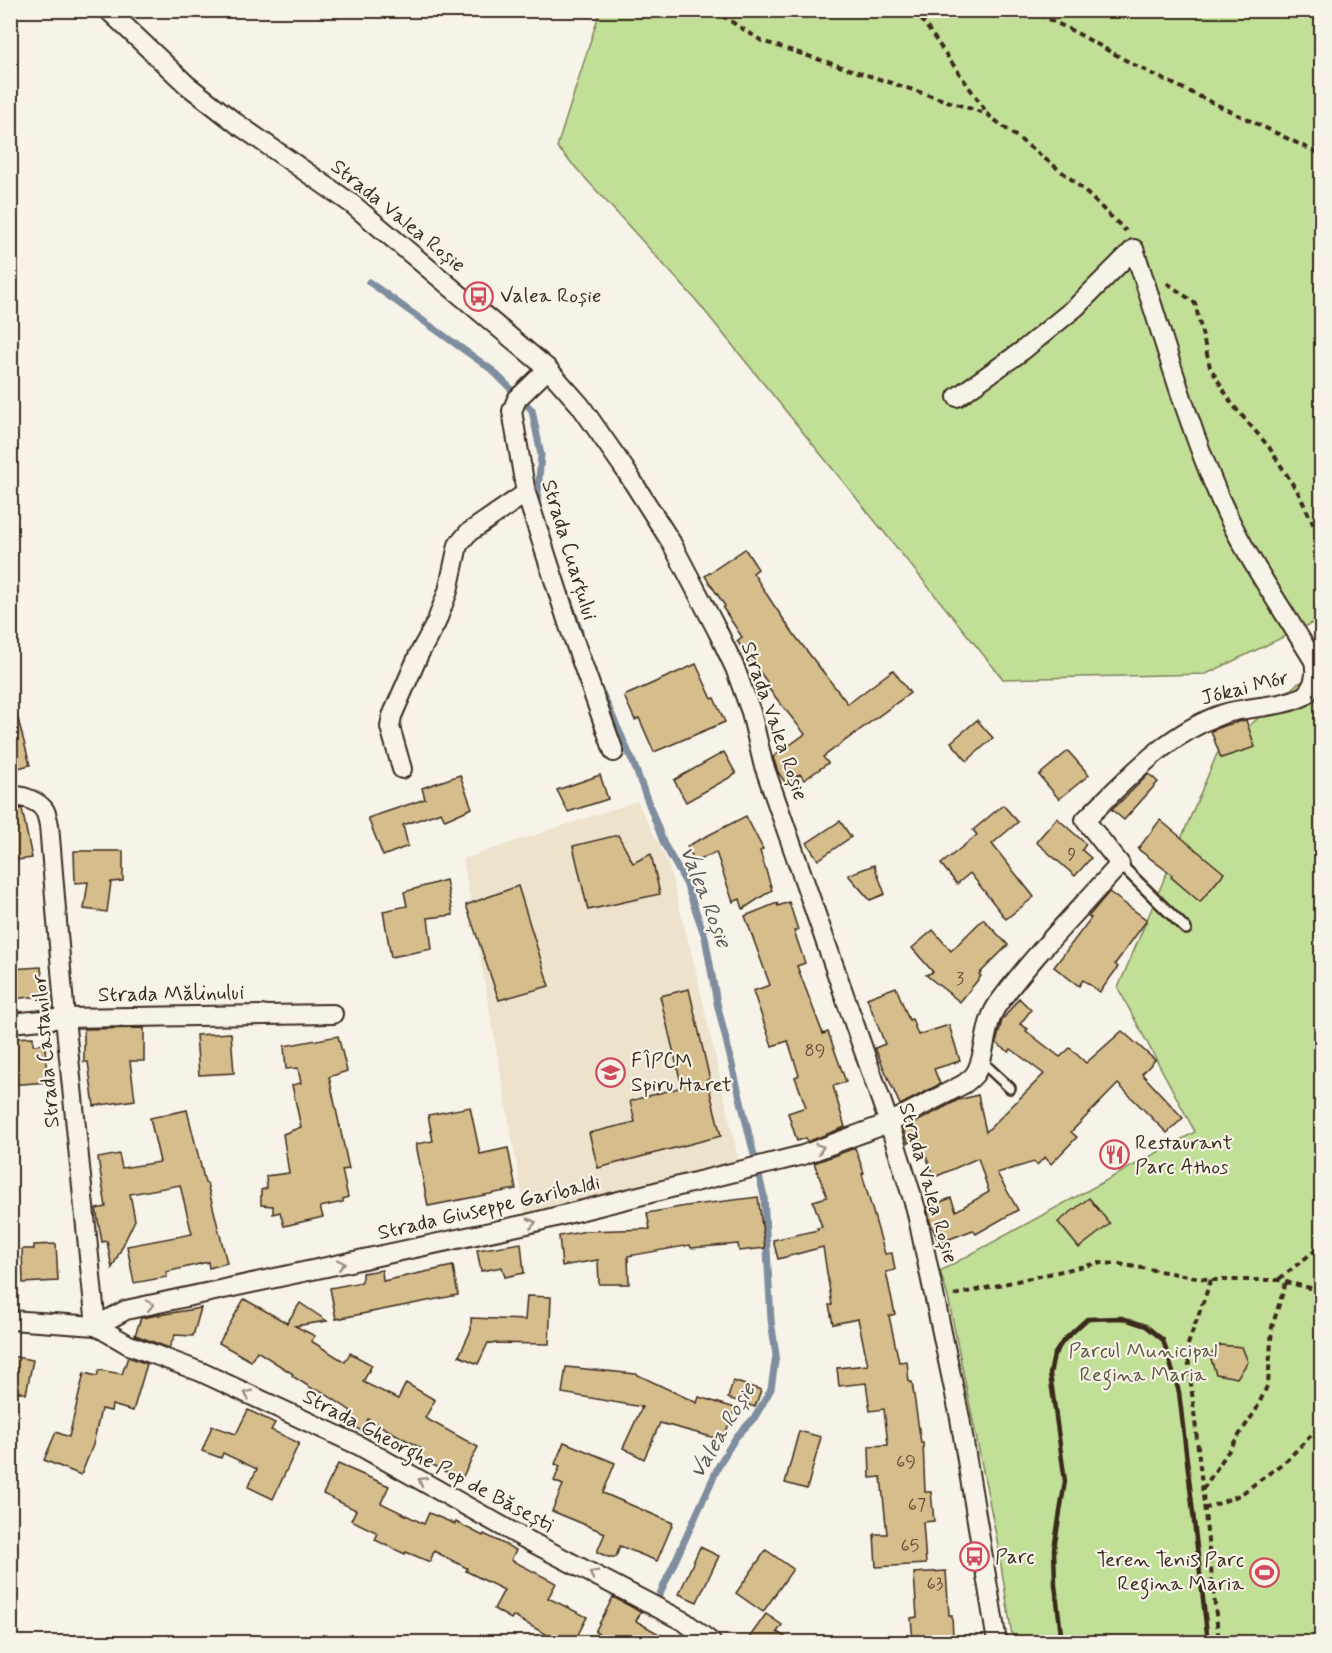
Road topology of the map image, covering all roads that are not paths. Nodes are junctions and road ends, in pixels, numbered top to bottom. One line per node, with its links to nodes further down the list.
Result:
1 (108, 10): 2 (street, Strada Valea Roșie)
2 (548, 369): 4 (street, Strada Cuarțului); 15 (street, Strada Valea Roșie)
3 (957, 397): 8 (street, Jókai Mór)
4 (526, 493): 5 (street, Strada Cuarțului); 6 (street)
5 (614, 752)
6 (402, 769)
7 (10, 796): 11 (street, Strada Castanilor)
8 (1120, 864): 9 (lane); 13 (street)
9 (1186, 929)
10 (333, 1014): 11 (street, Strada Mălinului)
11 (65, 1018): 12 (street, Strada Mălinului); 17 (street, Strada Castanilor)
12 (10, 1023)
13 (981, 1061): 14 (lane); 15 (street)
14 (1010, 1088)
15 (889, 1123): 17 (street, Strada Giuseppe Garibaldi, one-way to 15); 19 (street, Strada Valea Roșie)
16 (10, 1320): 17 (street, Strada Gheorghe Pop de Băsești)
17 (96, 1326): 18 (street, Strada Gheorghe Pop de Băsești, one-way to 17)
18 (711, 1642)
19 (997, 1642)

